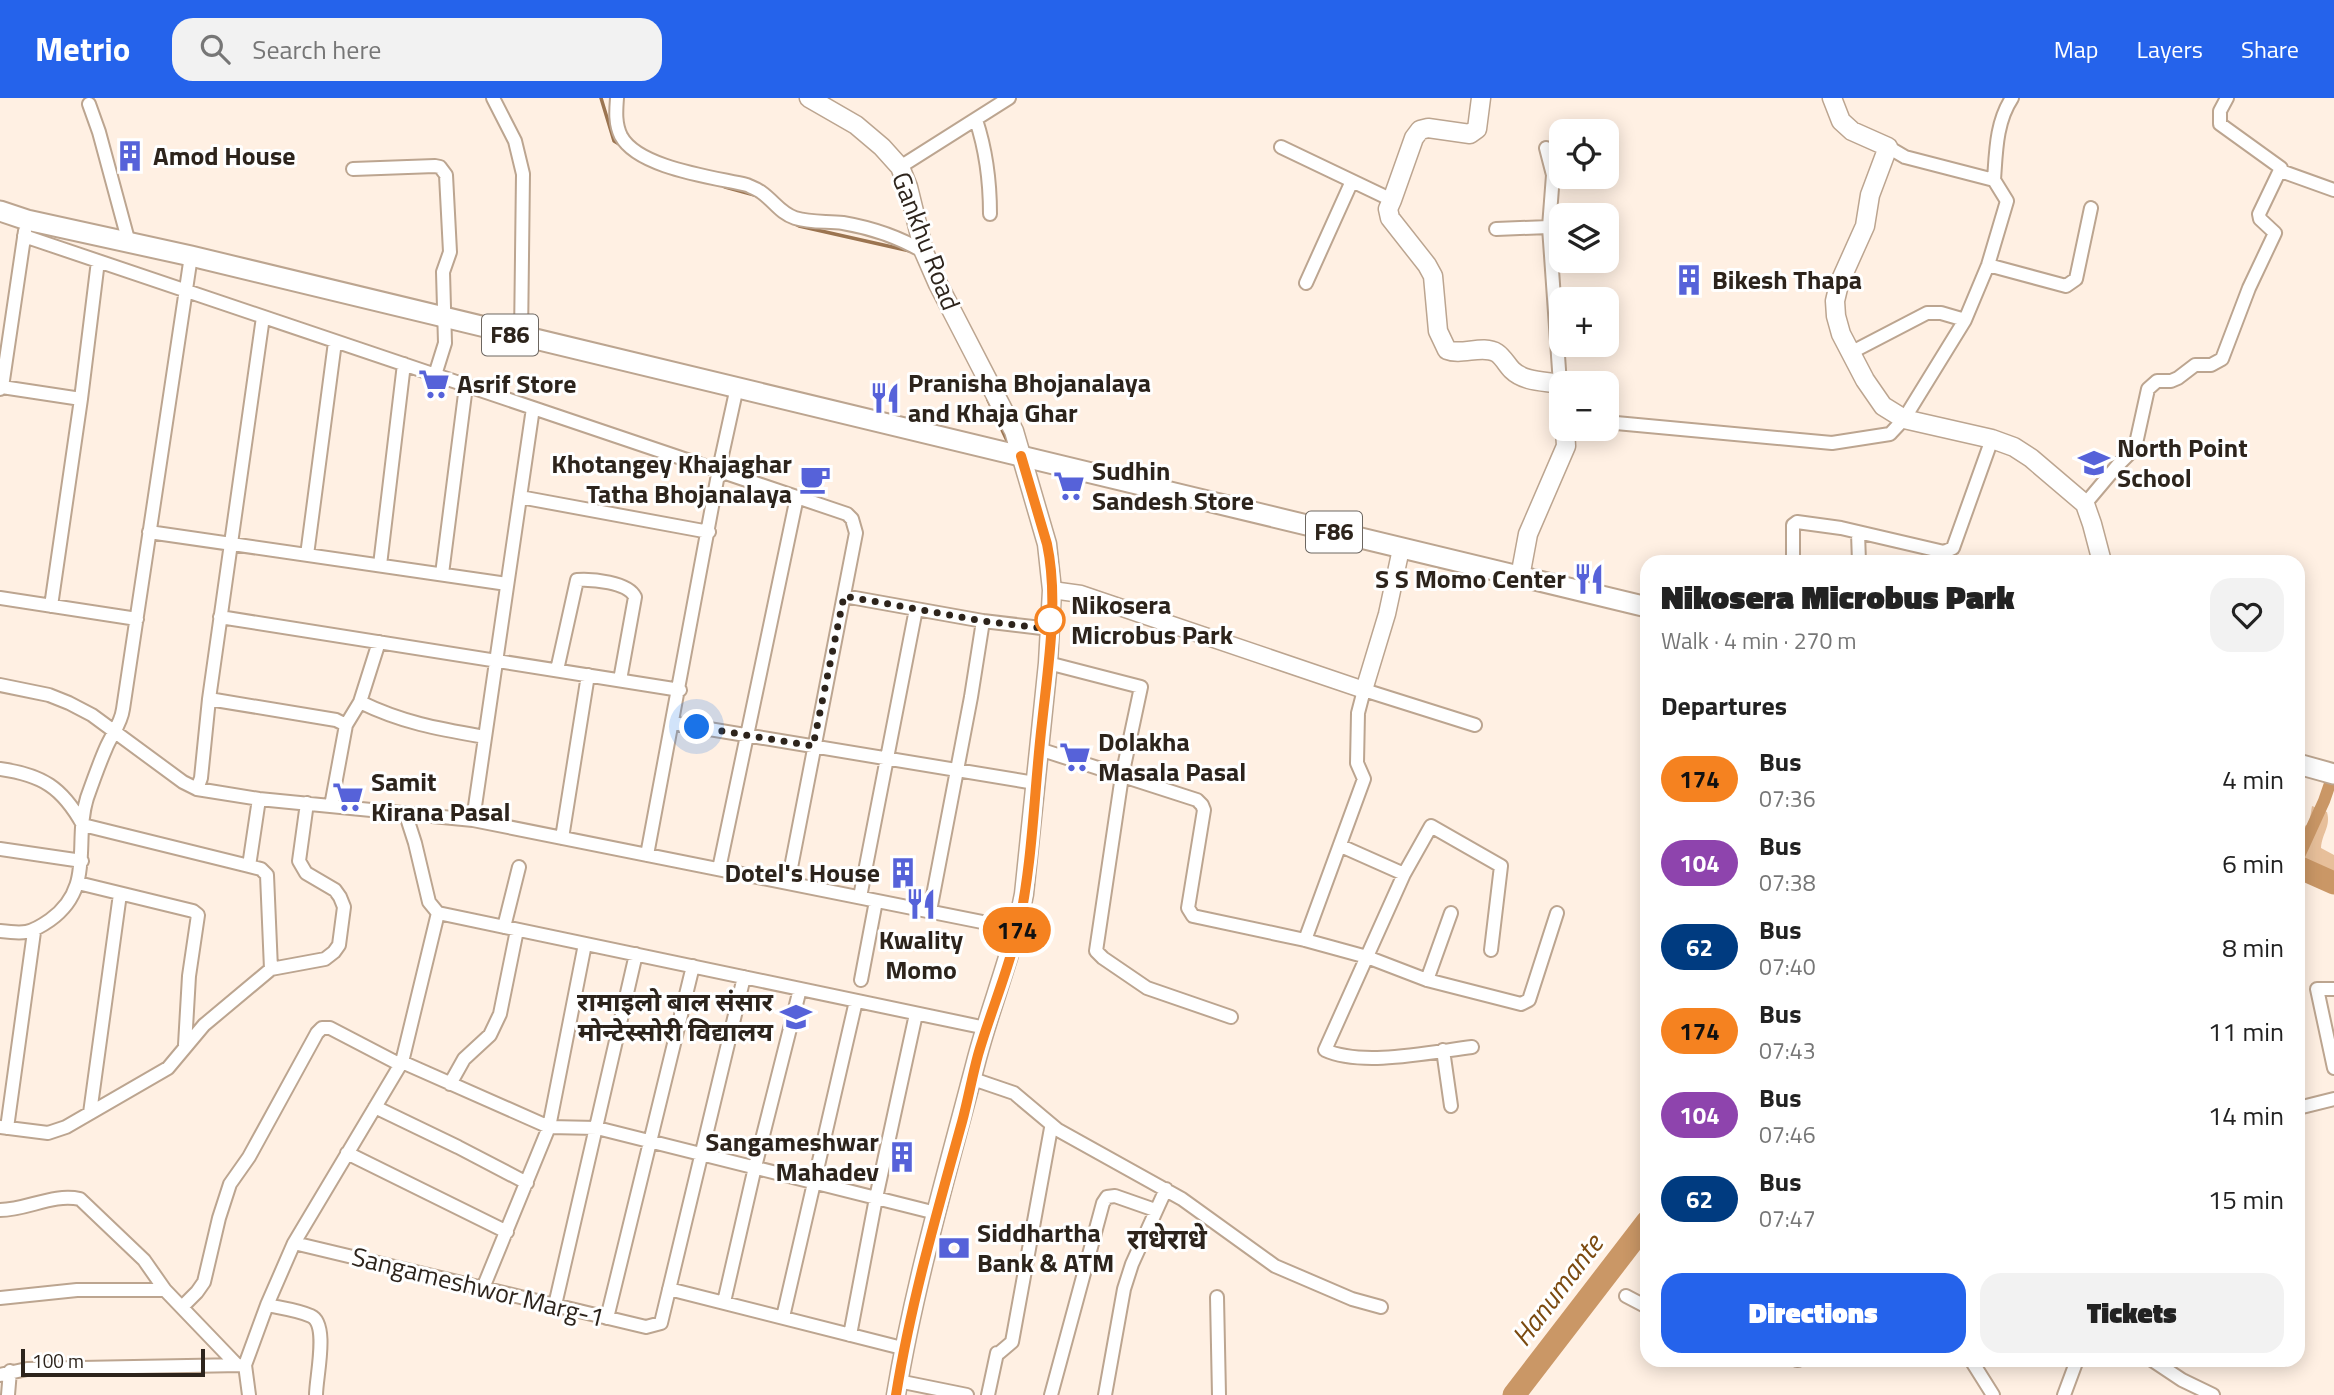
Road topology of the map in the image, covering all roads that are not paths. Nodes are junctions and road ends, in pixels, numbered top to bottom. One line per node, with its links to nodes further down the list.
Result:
1 (493, 98): 39 (street)
2 (617, 98): 29 (street)
3 (809, 98): 14 (main road, Gankhu Road)
4 (1009, 98): 10 (street)
5 (1481, 98): 20 (main road)
6 (1832, 98): 12 (main road)
7 (2012, 98): 17 (street)
8 (2227, 98): 16 (street)
9 (89, 104): 28 (street)
10 (976, 120): 14 (street); 24 (street)
11 (1281, 147): 18 (street)
12 (1888, 147): 17 (street); 41 (main road)
13 (1546, 148): 21 (street)
14 (901, 167): 29 (main road, Gankhu Road)
15 (353, 169): 37 (street)
16 (2280, 171): 19 (street); 59 (street)
17 (1994, 180): 32 (street)
18 (1352, 181): 20 (street); 34 (street)
19 (2334, 190)
20 (1392, 200): 46 (main road)
21 (1551, 203)
22 (2091, 208): 32 (street)
23 (0, 211): 26 (main road, F86)
24 (990, 214)
25 (1549, 227): 27 (street)
26 (25, 228): 28 (main road, F86); 31 (street); 48 (street)
27 (1496, 229)
28 (130, 243): 30 (main road, F86)
29 (925, 252): 55 (main road, Gankhu Road)
30 (191, 256): 35 (street); 37 (main road, F86)
31 (98, 261): 35 (street); 49 (street)
32 (1988, 265): 38 (street)
33 (1552, 273): 43 (street)
34 (1306, 283)
35 (186, 291): 36 (street); 61 (street)
36 (263, 317): 40 (street); 63 (street)
37 (446, 319): 39 (main road, F86); 44 (street)
38 (1965, 320): 41 (street); 51 (street)
39 (522, 338): 47 (main road, F86)
40 (335, 342): 42 (street); 65 (street)
41 (1852, 352): 51 (main road)
42 (404, 364): 44 (street); 69 (street)
43 (1559, 371)
44 (435, 374): 45 (street)
45 (466, 386): 50 (street); 70 (street)
46 (1549, 386)
47 (737, 387): 55 (main road, F86); 56 (street)
48 (1, 388): 49 (street)
49 (81, 399): 77 (street)
50 (533, 408): 56 (street); 57 (street)
51 (1904, 419): 52 (street); 53 (main road)
52 (1619, 423)
53 (1992, 439): 59 (main road); 62 (street)
54 (1565, 441): 71 (main road)
55 (1021, 456): 64 (main road, F86); 73 (main road, Gankhu Road)
56 (719, 469): 58 (street); 60 (street)
57 (520, 497): 60 (street); 72 (street)
58 (797, 497): 74 (street); 98 (street)
59 (2085, 504): 68 (main road)
60 (709, 531): 90 (street)
61 (149, 532): 63 (street); 80 (street)
62 (1858, 533): 66 (street); 67 (street)
63 (231, 544): 65 (street); 79 (street)
64 (1401, 549): 71 (main road, F86); 91 (street)
65 (307, 555): 69 (street)
66 (1793, 555)
67 (1859, 555)
68 (2100, 555)
69 (380, 565): 70 (street)
70 (442, 574): 72 (street)
71 (1520, 578): 76 (main road, F86)
72 (508, 584): 84 (street)
73 (1052, 590): 82 (main road, Gankhu Road); 91 (street)
74 (844, 596): 78 (street); 100 (street)
75 (0, 598): 77 (street)
76 (1640, 605)
77 (51, 606): 80 (street)
78 (916, 609): 81 (street); 102 (street)
79 (220, 617): 83 (street); 92 (street)
80 (137, 619): 97 (street)
81 (983, 621): 82 (street); 105 (street)
82 (1050, 629): 85 (main road, Gankhu Road)
83 (379, 642): 84 (street); 93 (street)
84 (496, 661): 86 (street); 99 (street)
85 (1048, 663): 101 (main road, Gankhu Road); 107 (street)
86 (557, 670): 87 (street); 88 (street)
87 (588, 675): 88 (street); 116 (street)
88 (620, 680): 90 (street)
89 (0, 685): 97 (street)
90 (680, 690): 94 (street)
91 (1364, 690): 96 (street); 117 (street)
92 (209, 699): 95 (street); 109 (street)
93 (360, 702): 95 (street); 99 (street)
94 (673, 723): 98 (street); 119 (street)
95 (346, 725): 112 (street)
96 (1475, 725)
97 (116, 733): 109 (street); 115 (street)
98 (745, 735): 100 (street); 123 (street)
99 (485, 737): 114 (street)
100 (813, 746): 102 (street); 126 (street)
101 (1039, 749): 107 (street); 108 (main road, Gankhu Road)
102 (887, 759): 105 (street); 128 (street)
103 (2305, 766): 106 (main road)
104 (0, 769): 115 (street)
105 (957, 770): 108 (street); 131 (street)
106 (2334, 774)
107 (1122, 776): 138 (street); 152 (street)
108 (1035, 783): 135 (main road, Gankhu Road)
109 (197, 789): 110 (street)
110 (259, 799): 111 (street); 121 (street)
111 (307, 803): 112 (street); 144 (street)
112 (331, 806): 113 (street)
113 (407, 815): 114 (street); 130 (street)
114 (473, 820): 116 (street)
115 (83, 825): 120 (street); 121 (street)
116 (562, 838): 119 (street)
117 (1341, 846): 124 (street); 138 (street)
118 (0, 849): 120 (street)
119 (647, 855): 123 (street)
120 (82, 861): 125 (street)
121 (249, 866): 144 (street)
122 (519, 867): 134 (street)
123 (719, 869): 126 (street)
124 (1404, 874): 140 (street); 142 (street)
125 (78, 883): 127 (street); 137 (street)
126 (788, 883): 128 (street)
127 (120, 894): 154 (street); 165 (street)
128 (860, 897): 129 (street)
129 (876, 901): 131 (street); 146 (street)
130 (438, 912): 134 (street); 157 (street)
131 (930, 912): 135 (street)
132 (1451, 913): 147 (street)
133 (1558, 913): 147 (street)
134 (510, 928): 139 (street); 160 (street)
135 (1017, 929): 153 (main road, Gankhu Road)
136 (0, 931): 137 (street)
137 (34, 932): 167 (street)
138 (1305, 940): 142 (street)
139 (585, 944): 141 (street); 166 (street)
140 (1491, 950)
141 (636, 954): 143 (street); 168 (street)
142 (1367, 957): 147 (street); 156 (street)
143 (693, 966): 145 (street); 170 (street)
144 (271, 969): 154 (street)
145 (744, 977): 148 (street); 172 (street)
146 (861, 980)
147 (1427, 980)
148 (800, 989): 150 (street); 173 (street)
149 (2334, 989): 158 (street)
150 (856, 1001): 151 (street); 174 (street)
151 (916, 1014): 153 (street); 177 (street)
152 (1231, 1017)
153 (986, 1028): 159 (main road, Gankhu Road)
154 (185, 1045): 165 (street)
155 (1472, 1047): 156 (street)
156 (1443, 1050): 163 (street)
157 (402, 1064): 160 (street); 164 (street); 193 (street)
158 (2334, 1068)
159 (973, 1079): 169 (street); 180 (main road, Gankhu Road)
160 (450, 1084): 166 (street)
161 (2334, 1099): 162 (street)
162 (2305, 1105)
163 (1451, 1106)
164 (374, 1107): 171 (street); 175 (street)
165 (90, 1113): 167 (street)
166 (549, 1127): 168 (street); 175 (street)
167 (3, 1128)
168 (597, 1128): 170 (street); 192 (street)
169 (1058, 1130): 176 (street); 209 (street)
170 (651, 1141): 172 (street); 196 (street)
171 (347, 1153): 181 (street); 182 (street)
172 (702, 1154): 173 (street); 184 (street)
173 (755, 1167): 174 (street); 189 (street)
174 (814, 1182): 177 (street); 195 (street)
175 (527, 1183): 181 (street)
176 (1166, 1189): 179 (street); 194 (street)
177 (876, 1198): 180 (street); 197 (street)
178 (0, 1210): 185 (street)
179 (1155, 1210): 210 (street); 211 (street)
180 (936, 1213): 198 (main road, Gankhu Road)
181 (507, 1232): 183 (street)
182 (294, 1242): 183 (street, Sangameshwor Marg-1); 191 (street)
183 (483, 1288): 192 (street, Sangameshwor Marg-1)
184 (669, 1289): 189 (street); 196 (street, Sangameshwor Marg-1)
185 (165, 1290): 188 (street); 193 (street)
186 (1626, 1296): 190 (street)
187 (1217, 1297): 212 (street)
188 (0, 1298)
189 (724, 1302): 195 (street)
190 (1640, 1303)
191 (268, 1305): 199 (street); 207 (street)
192 (555, 1305): 196 (street, Sangameshwor Marg-1)
193 (183, 1307): 199 (street)
194 (1381, 1307)
195 (783, 1317): 197 (street)
196 (607, 1318)
197 (850, 1335): 198 (street)
198 (906, 1349): 204 (main road, Gankhu Road)
199 (241, 1365): 203 (street); 206 (street)
200 (1975, 1367): 213 (street)
201 (2074, 1367): 214 (street)
202 (2167, 1367): 215 (street)
203 (5, 1373): 205 (street)
204 (897, 1388): 208 (street)
205 (8, 1395)
206 (249, 1395)
207 (316, 1395)
208 (967, 1395)
209 (989, 1395)
210 (1051, 1395)
211 (1105, 1395)
212 (1219, 1395)
213 (1993, 1395)
214 (2064, 1395)
215 (2213, 1395)

